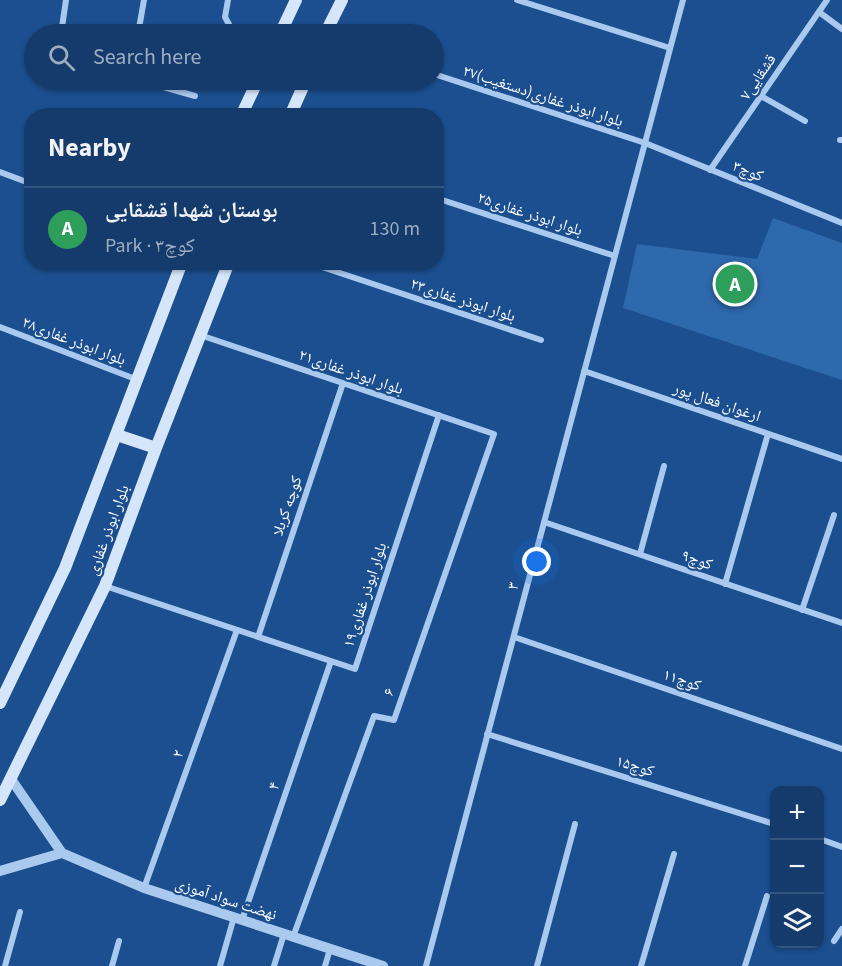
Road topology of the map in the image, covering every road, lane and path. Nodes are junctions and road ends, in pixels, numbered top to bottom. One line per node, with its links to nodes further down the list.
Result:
1 (66, 0): 10 (street)
2 (144, 0): 11 (street)
3 (228, 0): 12 (street)
4 (296, 0): 13 (main road)
5 (342, 0): 14 (main road)
6 (517, 0): 16 (street)
7 (683, 0): 16 (street, ۳)
8 (827, 0): 9 (street, ۷قشقایی)
9 (819, 12): 15 (street); 22 (street, ۷قشقایی)
10 (62, 24)
11 (140, 24)
12 (229, 24)
13 (285, 24)
14 (331, 24)
15 (842, 28)
16 (670, 48): 26 (street, ۳)
17 (444, 77): 26 (street, ۲۷بلوار ابوذر غفاری(دستغیب))
18 (174, 90): 21 (street)
19 (253, 90): 23 (main road)
20 (302, 90): 24 (main road)
21 (195, 96)
22 (761, 96): 25 (street); 27 (street, ۷قشقایی)
23 (245, 108)
24 (294, 108)
25 (805, 121)
26 (645, 143): 27 (street, ۳کوچ); 32 (street, ۳)
27 (710, 170): 31 (street, ۳کوچ)
28 (0, 172): 29 (street)
29 (24, 181)
30 (444, 201): 32 (street, بلوار ابوذر غفاری۲۵)
31 (842, 223)
32 (615, 256): 39 (street, ۳)
33 (179, 270): 40 (main road, بلوار ابوذر غفاری)
34 (226, 270): 37 (main road, بلوار ابوذر غفاری)
35 (331, 270): 38 (street, بلوار ابوذر غفاری۲۳)
36 (0, 327): 40 (street, بلوار ابوذر غفاری۲۸)
37 (200, 335): 41 (street, ۲۱بلوار ابوذر غفاری); 46 (main road, بلوار ابوذر غفاری)
38 (541, 340)
39 (584, 371): 44 (street, ارغوان فعال پور); 50 (street, ۳)
40 (138, 380): 45 (main road, بلوار ابوذر غفاری)
41 (343, 383): 42 (street, ۲۱بلوار ابوذر غفاری); 57 (street, کوچه کربلا)
42 (439, 415): 43 (street, ۲۱بلوار ابوذر غفاری); 59 (street, بلوار ابوذر غفاری۱۹)
43 (494, 434): 77 (street, ۶)
44 (768, 434): 47 (street, ارغوان فعال پور); 52 (street)
45 (117, 435): 46 (main road); 60 (main road, بلوار ابوذر غفاری)
46 (156, 448): 53 (main road, بلوار ابوذر غفاری)
47 (842, 459)
48 (664, 466): 51 (street)
49 (834, 515): 54 (street)
50 (544, 522): 51 (street, ۹کوچ); 58 (street, ۳)
51 (640, 554): 52 (street, ۹کوچ)
52 (725, 584): 54 (street, ۹کوچ)
53 (105, 586): 56 (street, بلوار ابوذر غفاری۱۹); 63 (main road, بلوار ابوذر غفاری)
54 (802, 610): 55 (street, ۹کوچ)
55 (842, 623)
56 (237, 630): 57 (street, بلوار ابوذر غفاری۱۹); 72 (street, ۲)
57 (258, 637): 59 (street, بلوار ابوذر غفاری۱۹)
58 (513, 637): 61 (street, ۳); 62 (street, ۱۱کوچ)
59 (331, 661): 75 (street, ۴)
60 (0, 703)
61 (488, 734): 65 (street, ۱۵کوچ); 87 (street, ۳)
62 (842, 749)
63 (10, 779): 64 (main road, بلوار ابوذر غفاری); 69 (street)
64 (0, 800)
65 (770, 823)
66 (576, 824): 88 (street)
67 (822, 840): 68 (street)
68 (842, 848)
69 (62, 853): 71 (street); 72 (street, نهضت سواد آموزی)
70 (674, 854): 89 (street)
71 (0, 871)
72 (144, 888): 75 (street, نهضت سواد آموزی)
73 (767, 896): 90 (street)
74 (20, 912): 81 (street)
75 (238, 919): 77 (street, نهضت سواد آموزی); 83 (street, ۴)
76 (842, 929): 78 (street)
77 (289, 935): 80 (street, نهضت سواد آموزی); 84 (street)
78 (834, 941)
79 (119, 942): 82 (street)
80 (330, 949): 85 (street); 86 (street, نهضت سواد آموزی)
81 (5, 966)
82 (112, 966)
83 (220, 966)
84 (274, 966)
85 (325, 966)
86 (383, 966)
87 (426, 966)
88 (537, 966)
89 (641, 966)
90 (745, 966)

